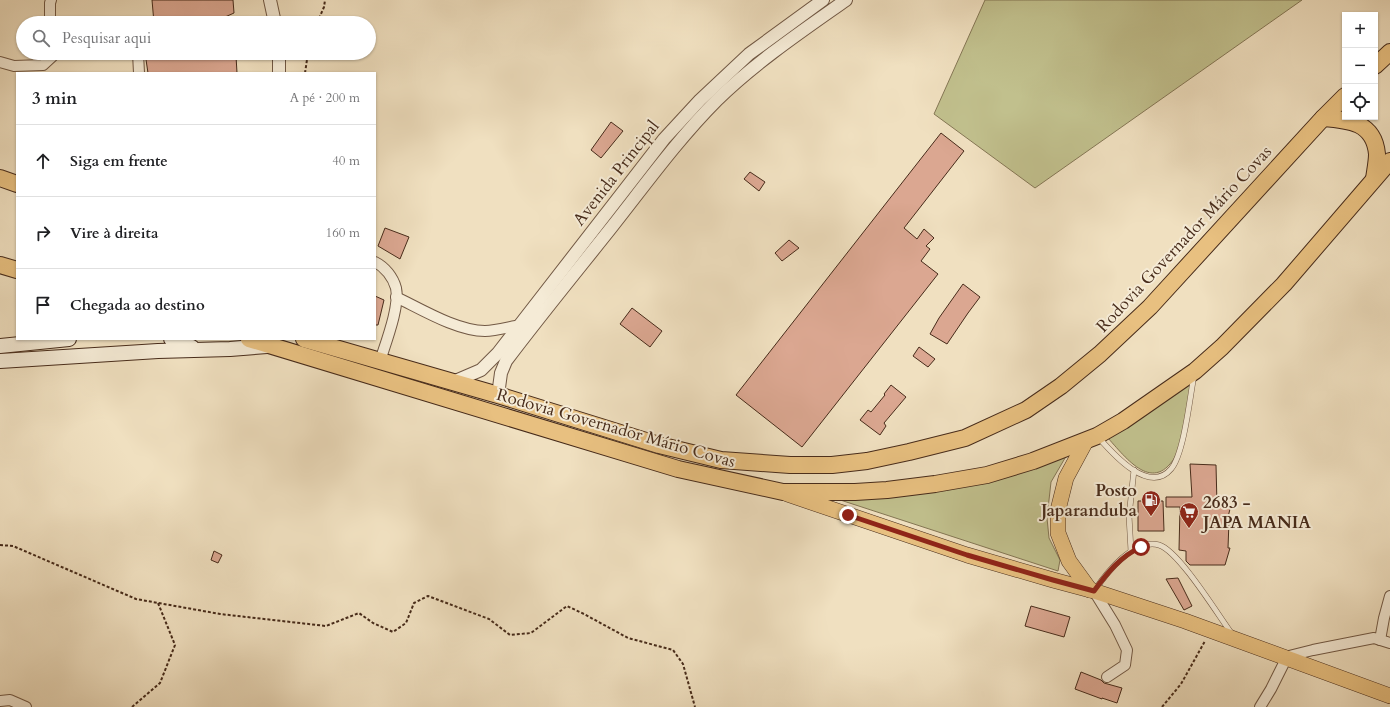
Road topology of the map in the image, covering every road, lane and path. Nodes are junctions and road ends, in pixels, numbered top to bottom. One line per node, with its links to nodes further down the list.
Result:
1 (51, 0): 6 (street)
2 (270, 0): 7 (street)
3 (325, 0): 8 (path)
4 (823, 0): 29 (street, Avenida Principal)
5 (846, 0): 29 (street, Avenida Principal)
6 (50, 16)
7 (273, 16)
8 (320, 16)
9 (1390, 52): 15 (highway)
10 (48, 60): 14 (street)
11 (138, 60): 16 (street)
12 (278, 60): 17 (street)
13 (307, 60): 18 (path)
14 (0, 62)
15 (1378, 63)
16 (139, 72)
17 (278, 72)
18 (305, 72)
19 (1342, 99): 20 (highway, Rodovia Governador Mário Covas)
20 (1323, 118): 23 (highway); 41 (highway, Rodovia Governador Mário Covas)
21 (1390, 161): 23 (highway, Rodovia Governador Mário Covas)
22 (0, 178): 24 (highway)
23 (1374, 179): 39 (highway, Rodovia Governador Mário Covas)
24 (16, 184)
25 (376, 262): 28 (street)
26 (0, 265): 27 (highway)
27 (16, 270)
28 (396, 297): 29 (street); 38 (street)
29 (529, 321): 40 (street, Avenida Principal); 41 (street, Avenida Principal)
30 (59, 340): 35 (main road)
31 (174, 340): 36 (main road)
32 (252, 340): 34 (highway, Rodovia Governador Mário Covas)
33 (307, 340): 38 (highway, Rodovia Governador Mário Covas)
34 (270, 345): 36 (main road); 44 (highway, Rodovia Governador Mário Covas)
35 (0, 346)
36 (200, 350): 37 (main road)
37 (0, 361)
38 (380, 361): 40 (highway, Rodovia Governador Mário Covas)
39 (1195, 371): 42 (highway, Rodovia Governador Mário Covas); 43 (lane)
40 (453, 382): 41 (highway, Rodovia Governador Mário Covas)
41 (498, 395)
42 (1091, 438): 43 (lane); 44 (highway, Rodovia Governador Mário Covas); 47 (main road)
43 (1134, 470): 46 (lane)
44 (783, 492): 47 (main road)
45 (0, 545): 49 (path)
46 (1131, 552): 47 (lane); 51 (lane)
47 (1092, 590): 50 (main road); 54 (street)
48 (1390, 596): 52 (street)
49 (158, 603): 58 (path); 59 (path)
50 (1210, 630): 51 (main road); 60 (path)
51 (1237, 641): 53 (main road)
52 (1385, 642): 53 (street)
53 (1284, 658): 55 (main road); 61 (street)
54 (1107, 677)
55 (1390, 696)
56 (0, 701): 57 (street)
57 (26, 707)
58 (132, 707)
59 (695, 707)
60 (1162, 707)
61 (1260, 707)

